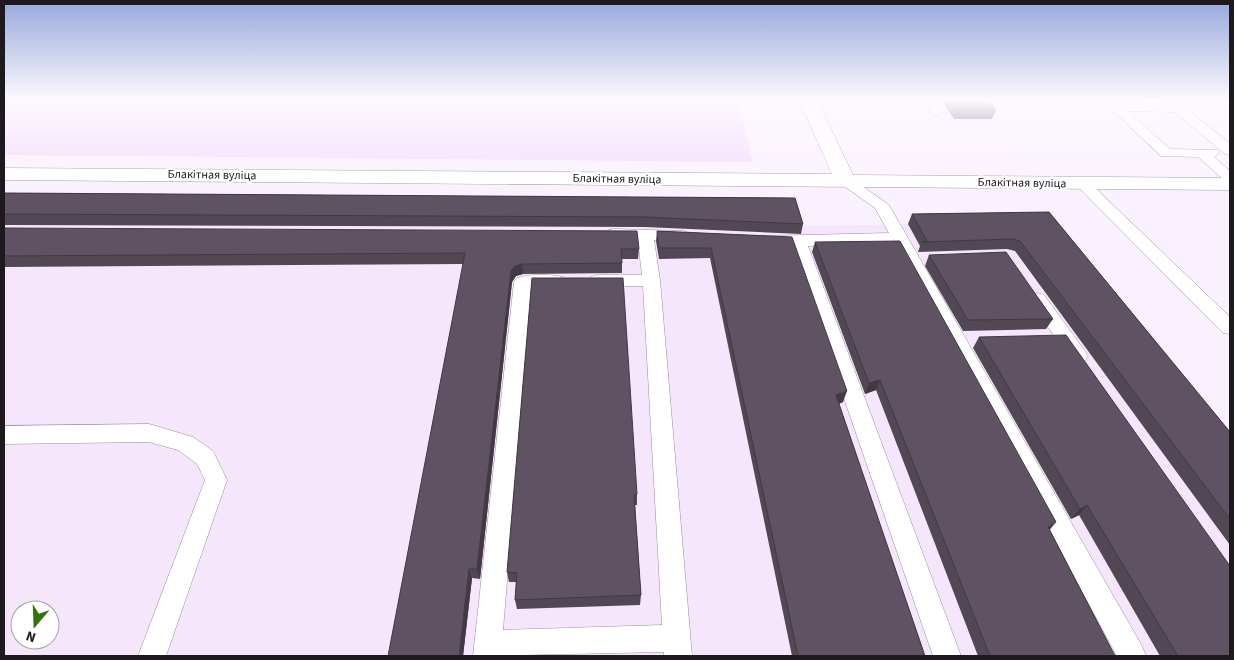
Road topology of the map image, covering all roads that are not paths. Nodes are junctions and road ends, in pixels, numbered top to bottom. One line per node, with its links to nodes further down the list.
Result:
1 (822, 131): 8 (street)
2 (1142, 131): 5 (lane)
3 (1205, 131): 4 (lane)
4 (1230, 152): 5 (lane)
5 (1201, 153): 7 (lane)
6 (4, 174): 8 (street, Блакітная вуліца)
7 (1230, 178)
8 (846, 181): 9 (street, Блакітная вуліца); 14 (lane)
9 (1084, 184): 10 (street, Блакітная вуліца); 19 (lane)
10 (1230, 184)
11 (595, 234): 12 (lane)
12 (645, 234): 13 (lane); 17 (lane)
13 (702, 237)
14 (899, 238): 16 (lane); 26 (lane)
15 (750, 239): 16 (lane)
16 (798, 240): 25 (lane)
17 (651, 280): 22 (lane); 23 (lane)
18 (1028, 285): 20 (lane)
19 (1230, 328)
20 (1088, 369)
21 (4, 435): 24 (lane)
22 (678, 647): 23 (lane)
23 (487, 650)
24 (152, 656)
25 (947, 656)
26 (1132, 656)

